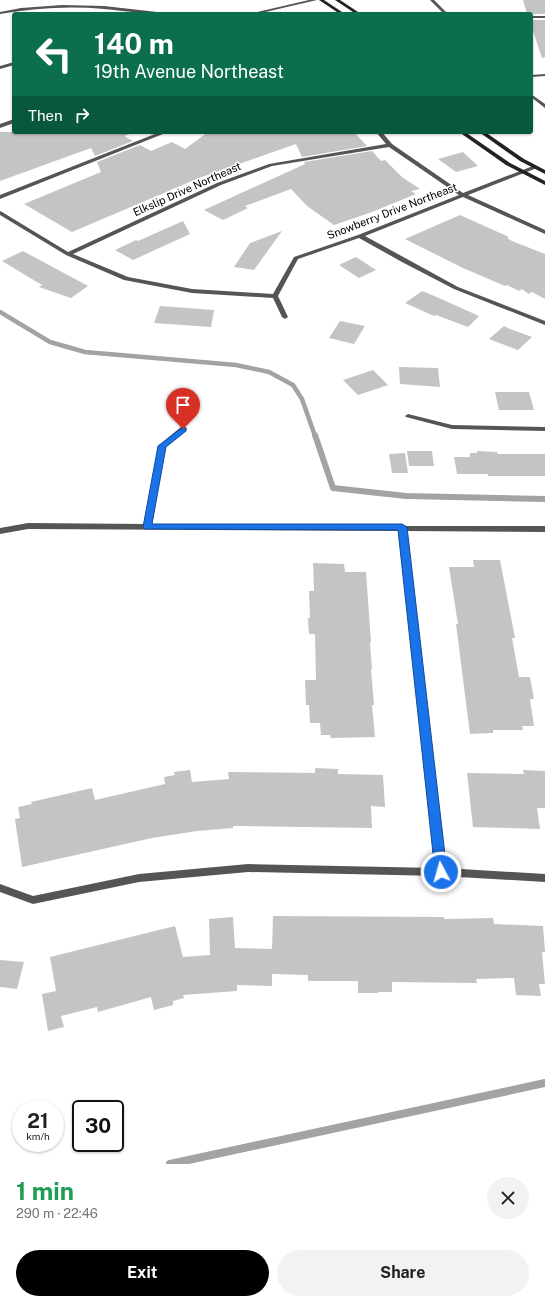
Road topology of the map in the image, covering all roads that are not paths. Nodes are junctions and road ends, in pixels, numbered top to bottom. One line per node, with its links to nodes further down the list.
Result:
1 (315, 0): 8 (street)
2 (321, 0): 9 (street)
3 (337, 0): 10 (street)
4 (432, 0): 11 (street)
5 (114, 8): 6 (street); 7 (street); 12 (street)
6 (111, 12)
7 (149, 12)
8 (272, 12)
9 (340, 12)
10 (356, 12)
11 (444, 12)
12 (0, 13)
13 (533, 17): 14 (street)
14 (545, 17)
15 (12, 64): 16 (street)
16 (0, 68)
17 (533, 76): 18 (street)
18 (545, 76)
19 (533, 97): 20 (street)
20 (545, 107)
21 (12, 122): 22 (street)
22 (0, 126)
23 (160, 134): 33 (street)
24 (382, 134): 27 (street)
25 (465, 134): 29 (street)
26 (485, 134): 28 (street)
27 (390, 145): 32 (street); 37 (street, Elkslip Drive Northeast)
28 (535, 167): 29 (street, Snowberry Drive Northeast); 30 (street)
29 (522, 172): 31 (street); 32 (street, Snowberry Drive Northeast)
30 (545, 172)
31 (545, 182)
32 (462, 195): 35 (street); 36 (street, Snowberry Drive Northeast)
33 (0, 197)
34 (0, 213): 37 (street)
35 (545, 232)
36 (360, 236): 38 (street, Snowberry Drive Northeast); 40 (street)
37 (68, 254): 38 (street)
38 (275, 296): 39 (street)
39 (285, 317)
40 (545, 323)
41 (408, 416): 43 (street)
42 (183, 429): 44 (street)
43 (545, 429)
44 (148, 527): 45 (street); 47 (street)
45 (402, 527): 46 (street); 48 (street)
46 (545, 530)
47 (0, 531)
48 (441, 872): 49 (street); 50 (street)
49 (545, 878)
50 (0, 888)

